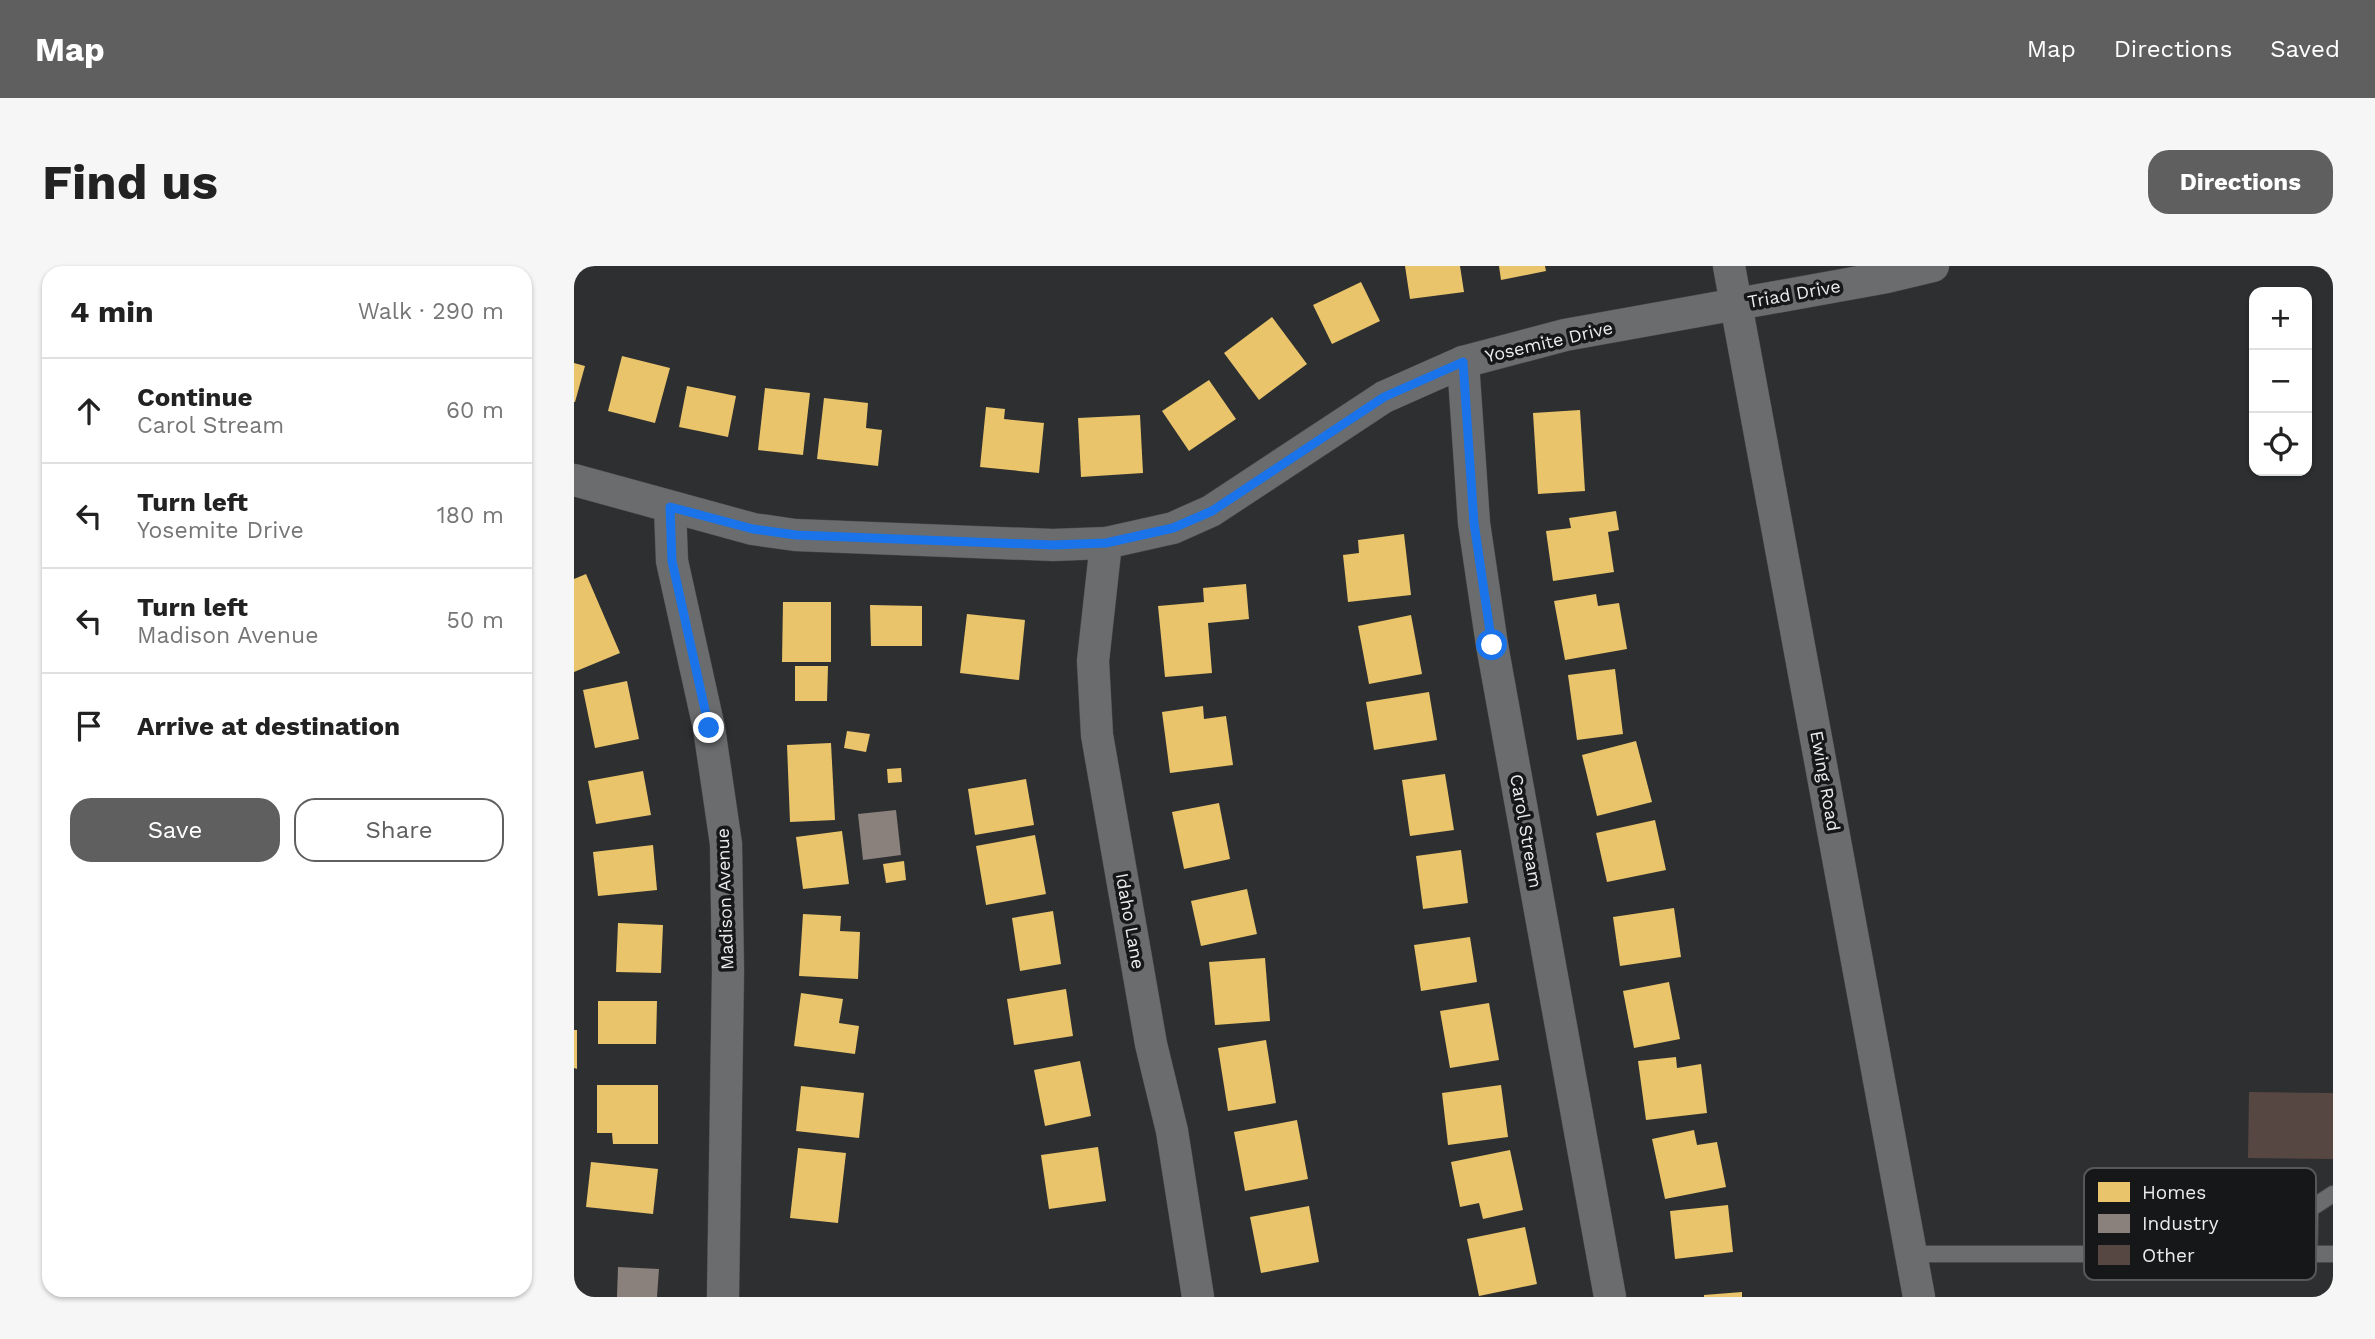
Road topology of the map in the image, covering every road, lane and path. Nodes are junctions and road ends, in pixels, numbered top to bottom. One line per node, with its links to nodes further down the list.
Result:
1 (1729, 266): 3 (street, Ewing Road)
2 (1933, 266): 3 (street, Triad Drive)
3 (1737, 304): 4 (street, Yosemite Drive); 10 (street, Ewing Road)
4 (1463, 362): 7 (street, Yosemite Drive); 14 (street, Carol Stream)
5 (574, 480): 6 (street, Yosemite Drive)
6 (670, 507): 7 (street, Yosemite Drive); 12 (street, Madison Avenue)
7 (1106, 543): 13 (street, Idaho Lane)
8 (2333, 1194): 9 (lane)
9 (2316, 1205)
10 (1912, 1254): 11 (lane); 15 (street, Ewing Road)
11 (2084, 1254)
12 (723, 1297)
13 (1198, 1297)
14 (1610, 1297)
15 (1919, 1297)

